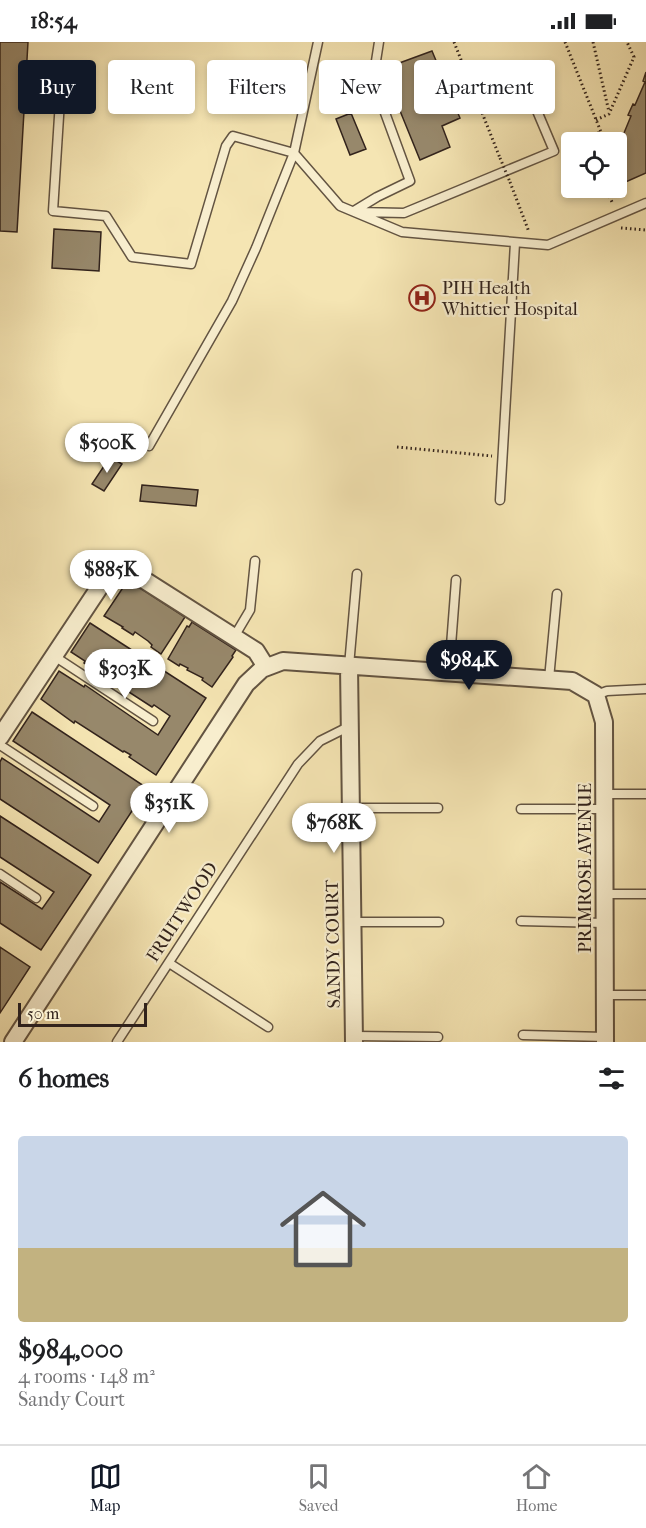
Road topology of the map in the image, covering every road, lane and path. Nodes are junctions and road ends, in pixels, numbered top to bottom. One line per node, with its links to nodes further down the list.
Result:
1 (318, 42): 12 (lane)
2 (379, 42): 16 (lane)
3 (454, 42): 19 (path, bridge)
4 (565, 42): 10 (path)
5 (593, 42): 9 (path)
6 (627, 42): 9 (path)
7 (59, 114): 12 (lane)
8 (538, 114): 16 (lane)
9 (609, 114): 10 (path)
10 (596, 120): 11 (path)
11 (601, 132)
12 (294, 153): 16 (lane); 21 (lane)
13 (610, 198): 14 (path)
14 (612, 202)
15 (646, 203): 20 (lane)
16 (353, 212): 20 (lane)
17 (619, 228): 18 (path)
18 (646, 230)
19 (530, 233)
20 (515, 243): 24 (lane)
21 (149, 446)
22 (397, 447): 23 (path)
23 (496, 456)
24 (500, 500)
25 (255, 561): 29 (lane)
26 (357, 574): 31 (lane)
27 (456, 580): 33 (lane)
28 (557, 594): 34 (lane)
29 (234, 637): 30 (street); 32 (street)
30 (54, 656): 37 (lane); 39 (street)
31 (349, 666): 32 (street); 33 (street); 38 (street, SANDY COURT)
32 (266, 667): 63 (street)
33 (449, 672): 34 (street)
34 (549, 679): 36 (street)
35 (646, 689): 36 (lane)
36 (596, 695): 42 (street, PRIMROSE AVENUE)
37 (153, 721)
38 (350, 725): 44 (street, SANDY COURT); 55 (lane, FRUITWOOD)
39 (0, 737)
40 (0, 745): 43 (lane)
41 (646, 794): 42 (lane)
42 (604, 802): 46 (lane); 48 (street, PRIMROSE AVENUE)
43 (93, 806)
44 (351, 808): 45 (lane); 52 (street, SANDY COURT)
45 (438, 808)
46 (521, 808)
47 (0, 874): 50 (lane)
48 (604, 894): 49 (lane); 54 (street, PRIMROSE AVENUE)
49 (646, 894)
50 (36, 897)
51 (521, 921): 54 (lane)
52 (352, 922): 53 (lane); 61 (street, SANDY COURT)
53 (439, 922)
54 (604, 923): 56 (street, PRIMROSE AVENUE)
55 (169, 963): 58 (lane); 64 (lane, FRUITWOOD)
56 (605, 995): 57 (lane); 62 (street, PRIMROSE AVENUE)
57 (646, 995)
58 (268, 1027)
59 (523, 1035): 62 (lane)
60 (438, 1037): 61 (lane)
61 (354, 1039)
62 (605, 1040)
63 (13, 1042)
64 (117, 1042)

